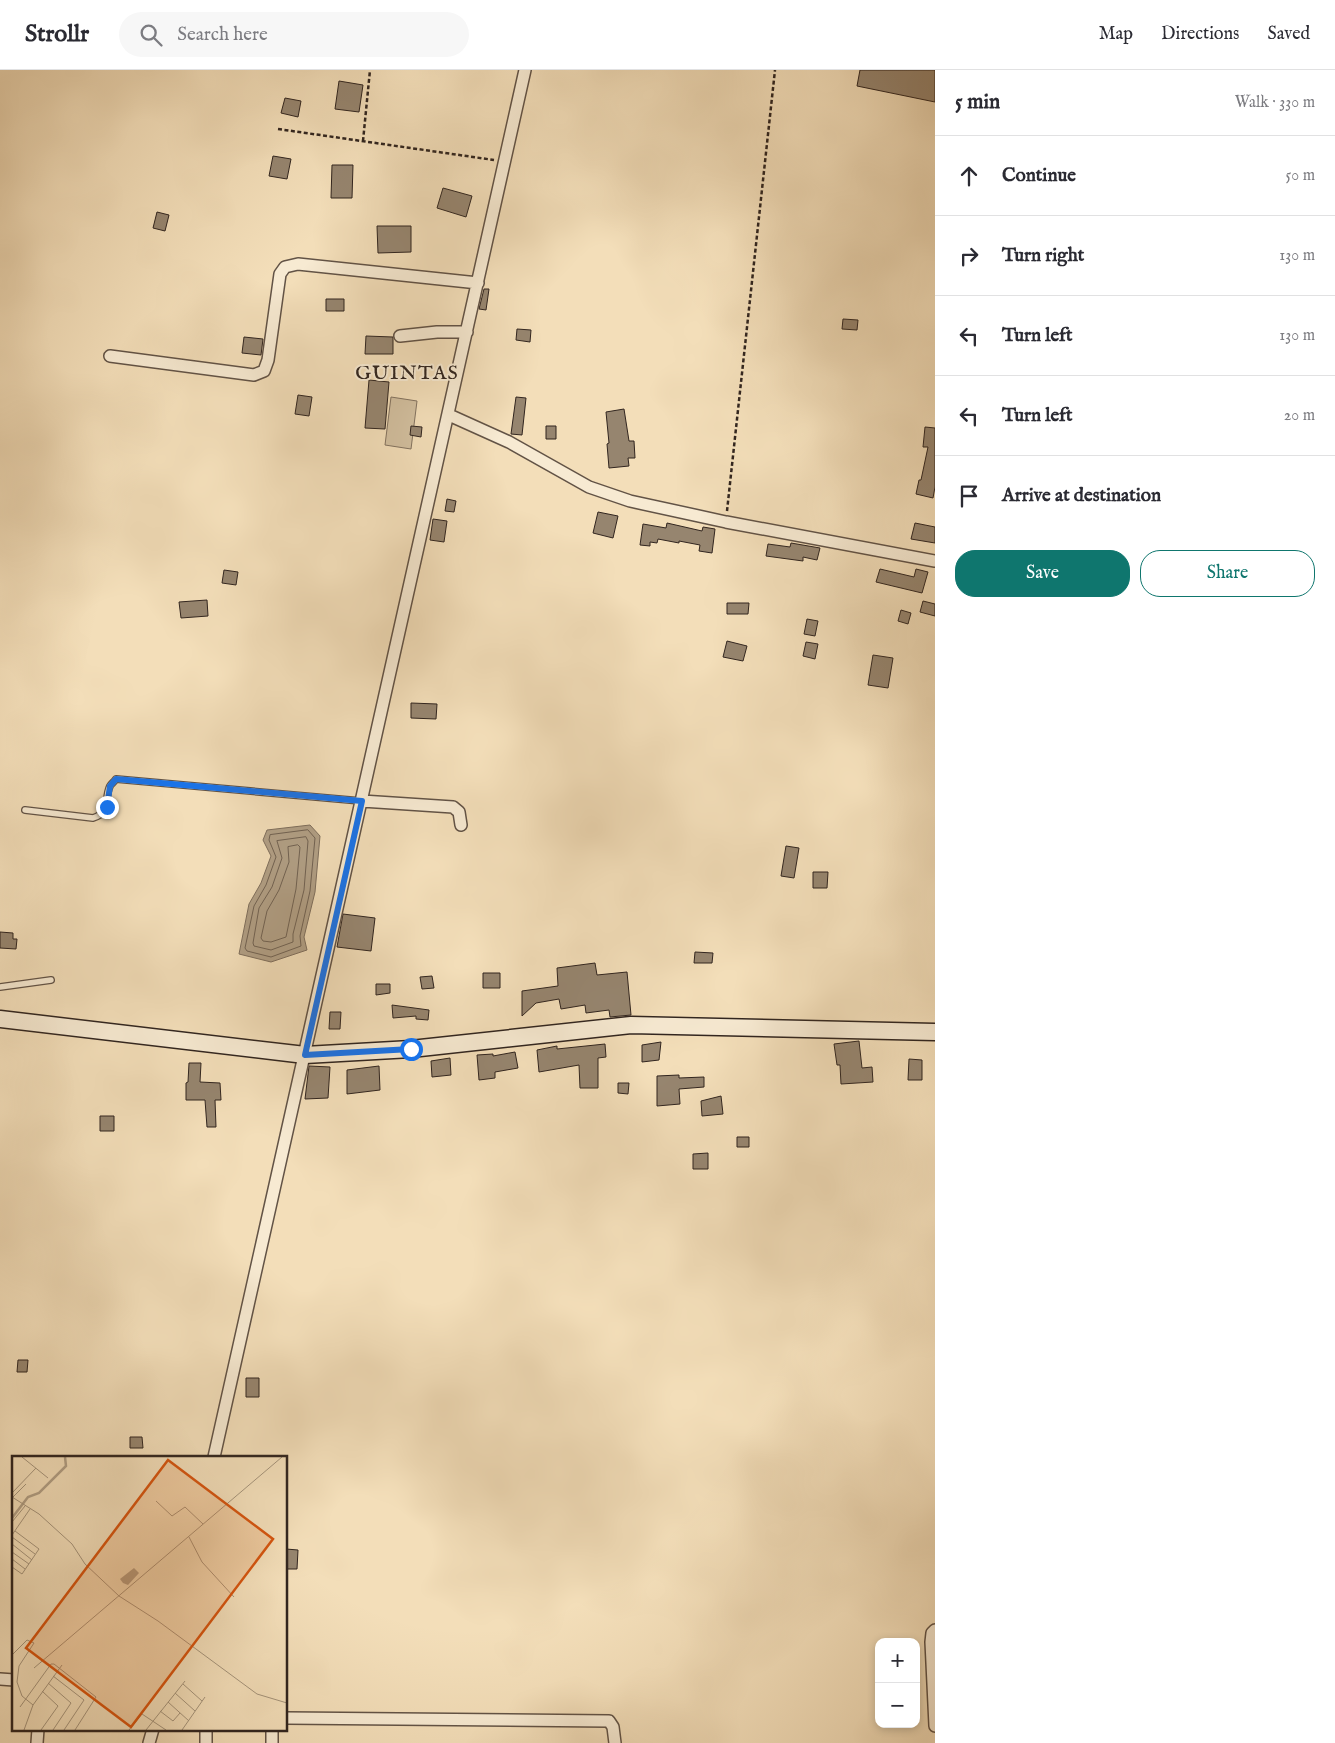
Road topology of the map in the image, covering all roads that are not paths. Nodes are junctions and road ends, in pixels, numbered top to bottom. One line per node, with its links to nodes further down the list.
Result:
1 (525, 70): 2 (street)
2 (478, 283): 3 (street); 5 (street)
3 (468, 332): 4 (street); 6 (street)
4 (400, 336)
5 (110, 356)
6 (449, 415): 7 (street); 8 (street)
7 (935, 561)
8 (362, 801): 9 (lane); 10 (street); 15 (street)
9 (26, 810)
10 (461, 825)
11 (51, 980): 12 (lane)
12 (0, 987)
13 (0, 1019): 15 (street)
14 (935, 1032): 15 (street)
15 (305, 1055): 16 (street)
16 (214, 1456)
17 (935, 1630): 19 (street)
18 (288, 1718): 28 (street)
19 (935, 1726)
20 (38, 1730): 24 (street)
21 (153, 1730): 25 (street)
22 (206, 1730): 26 (street)
23 (272, 1730): 27 (street)
24 (37, 1743)
25 (149, 1743)
26 (206, 1743)
27 (272, 1743)
28 (615, 1743)

